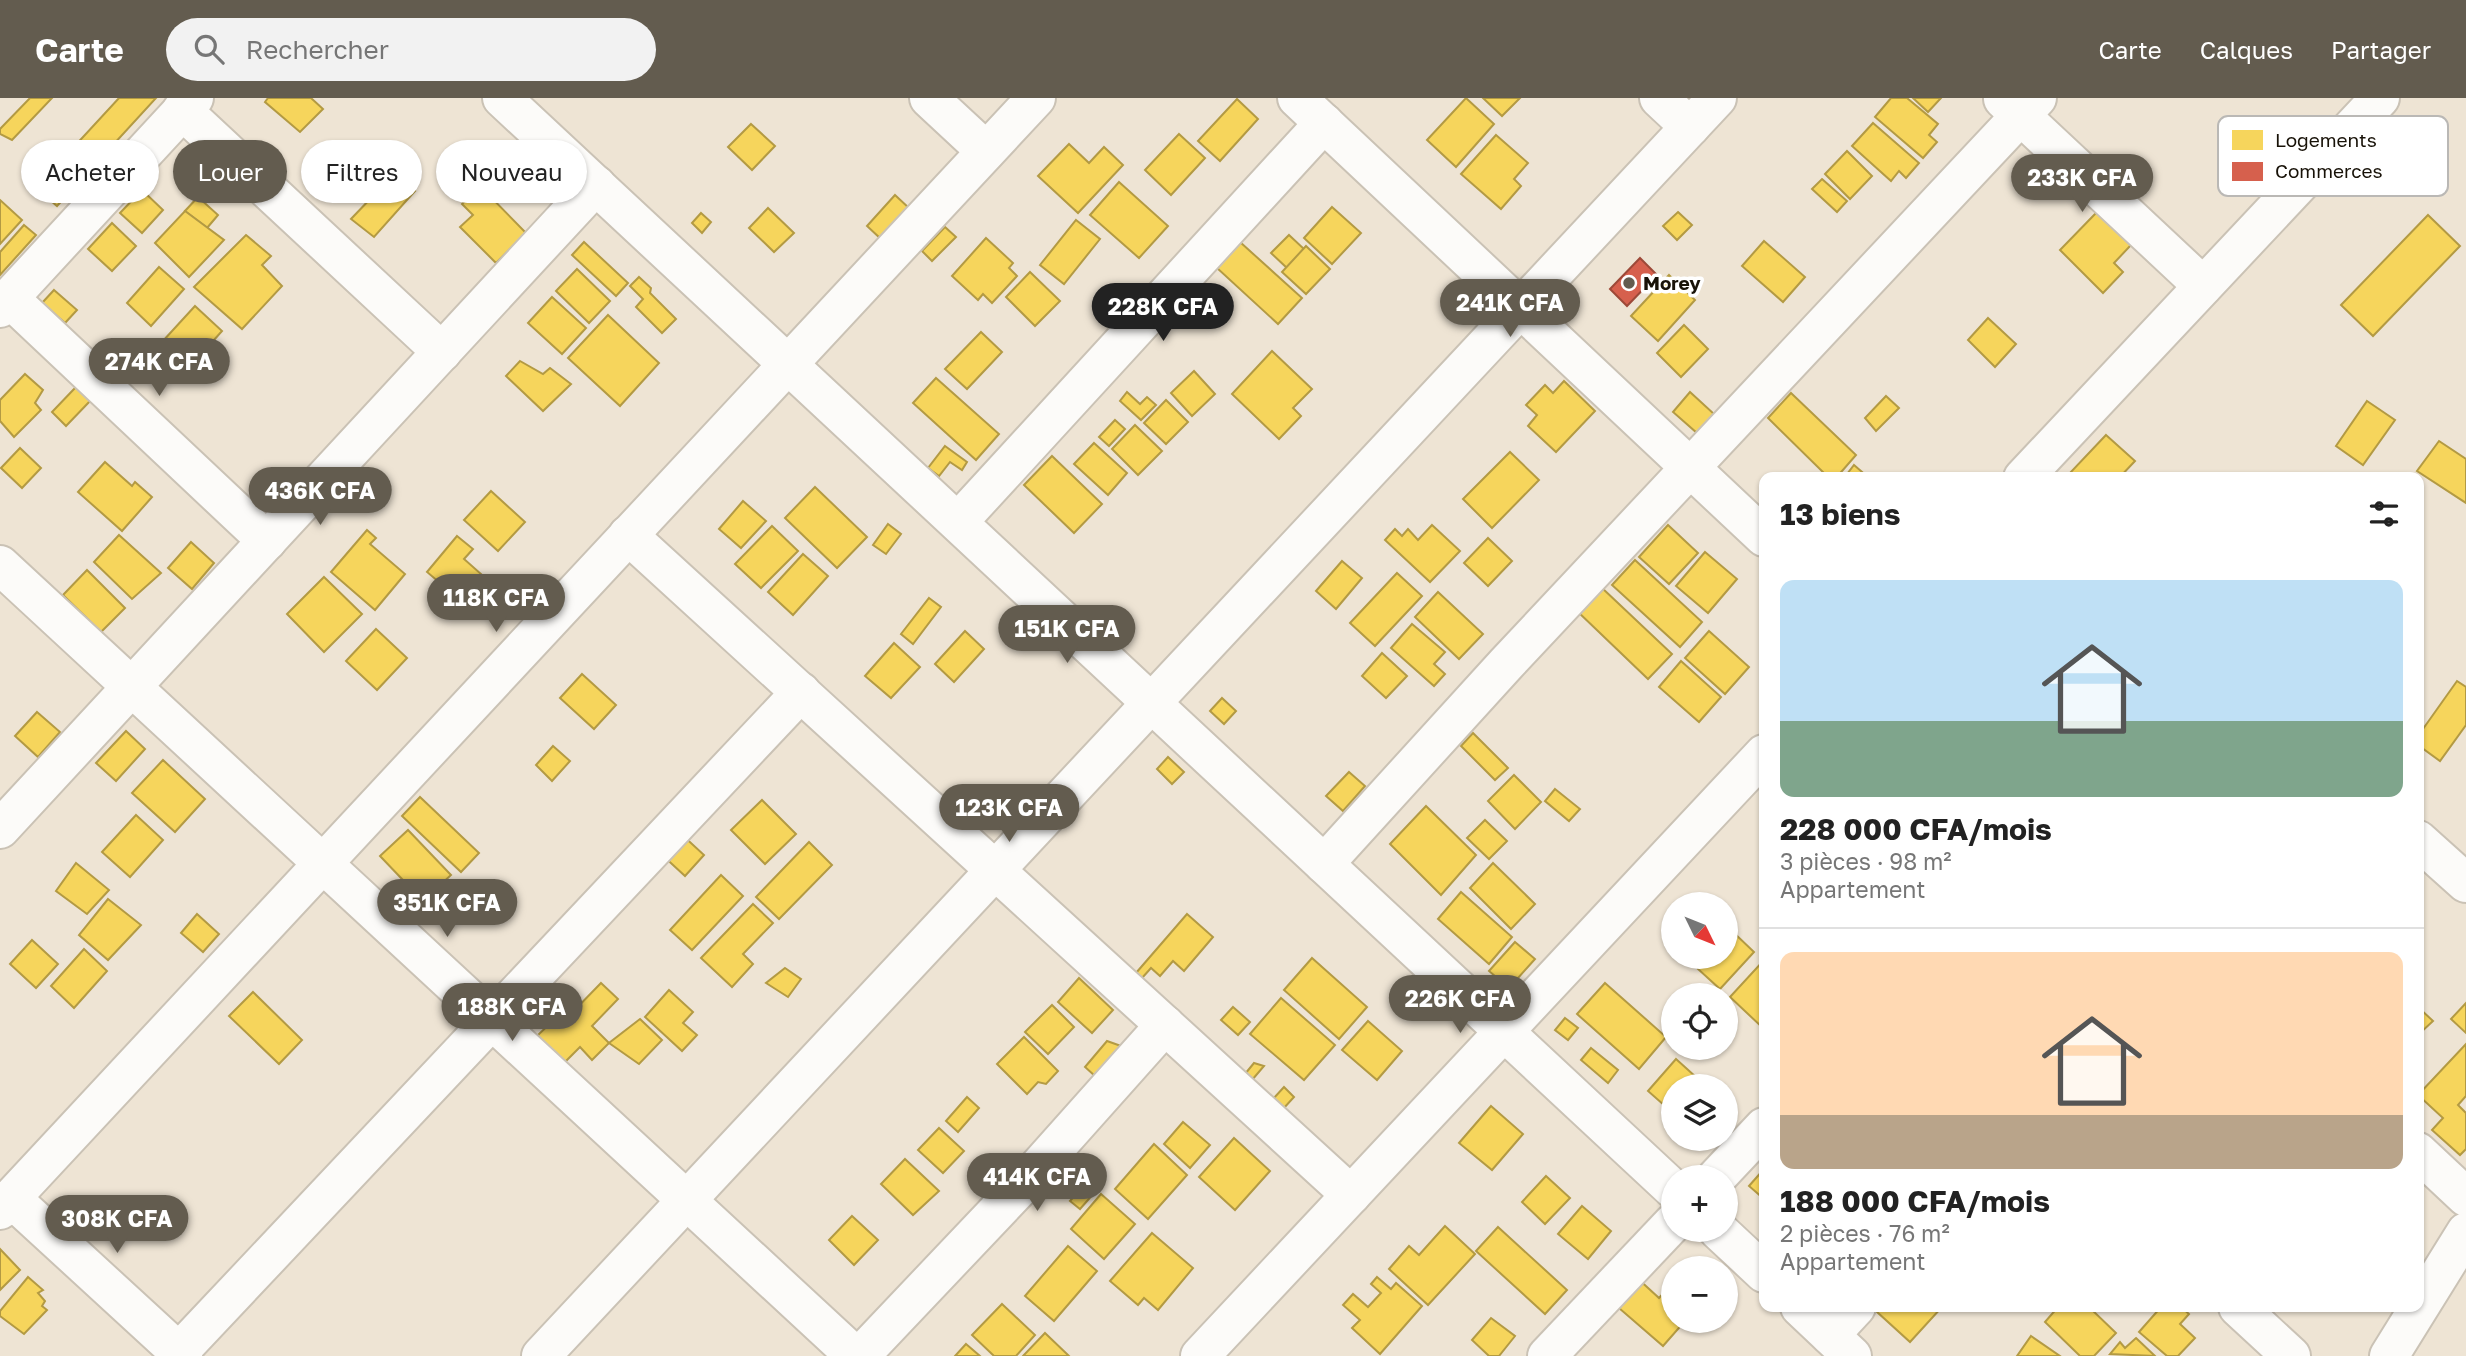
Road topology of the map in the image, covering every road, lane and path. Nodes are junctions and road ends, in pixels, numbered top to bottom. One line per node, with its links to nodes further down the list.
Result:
1 (502, 98): 13 (street)
2 (929, 98): 12 (street)
3 (1036, 98): 12 (street)
4 (1659, 98): 11 (street)
5 (1717, 98): 11 (street)
6 (2380, 98): 10 (street)
7 (188, 104): 16 (street); 18 (street)
8 (2019, 104): 15 (street); 20 (street)
9 (1310, 111): 17 (street); 22 (street)
10 (2363, 116)
11 (1690, 127): 17 (street)
12 (986, 151): 19 (street)
13 (596, 185): 18 (street); 19 (street)
14 (2288, 196): 15 (street)
15 (2203, 286): 21 (street)
16 (5, 303): 25 (street)
17 (1521, 308): 20 (street); 29 (street)
18 (442, 352): 25 (street)
19 (788, 364): 22 (street); 24 (street)
20 (1691, 468): 23 (street); 34 (street)
21 (2030, 472)
22 (958, 522): 29 (street)
23 (1759, 532)
24 (628, 536): 28 (street); 33 (street)
25 (267, 541): 27 (street)
26 (0, 565): 27 (street)
27 (131, 685): 31 (street); 33 (street)
28 (801, 692): 35 (street); 37 (street)
29 (1152, 703): 34 (street); 35 (street)
30 (1759, 759): 39 (street)
31 (0, 829)
32 (2424, 845): 36 (street)
33 (323, 864): 37 (street); 47 (street)
34 (1324, 864): 39 (street)
35 (994, 871): 38 (street); 46 (street)
36 (2466, 883)
37 (492, 1021): 46 (street); 58 (street)
38 (1165, 1025): 44 (street); 61 (street)
39 (1504, 1031): 43 (street); 44 (street)
40 (1759, 1132): 42 (street)
41 (2424, 1158): 45 (street)
42 (1728, 1165)
43 (1661, 1178)
44 (1351, 1195): 62 (street)
45 (2466, 1197)
46 (687, 1200): 59 (street); 60 (street)
47 (6, 1204): 58 (street)
48 (2466, 1232): 52 (street)
49 (1661, 1236): 63 (street)
50 (1731, 1242): 51 (street)
51 (1759, 1268)
52 (2424, 1300)
53 (1805, 1312): 57 (street)
54 (1854, 1312): 57 (street)
55 (2243, 1312): 64 (street)
56 (2416, 1312): 65 (street)
57 (1841, 1345)
58 (181, 1354)
59 (541, 1356)
60 (855, 1356)
61 (860, 1356)
62 (1200, 1356)
63 (1547, 1356)
64 (2291, 1356)
65 (2389, 1356)

